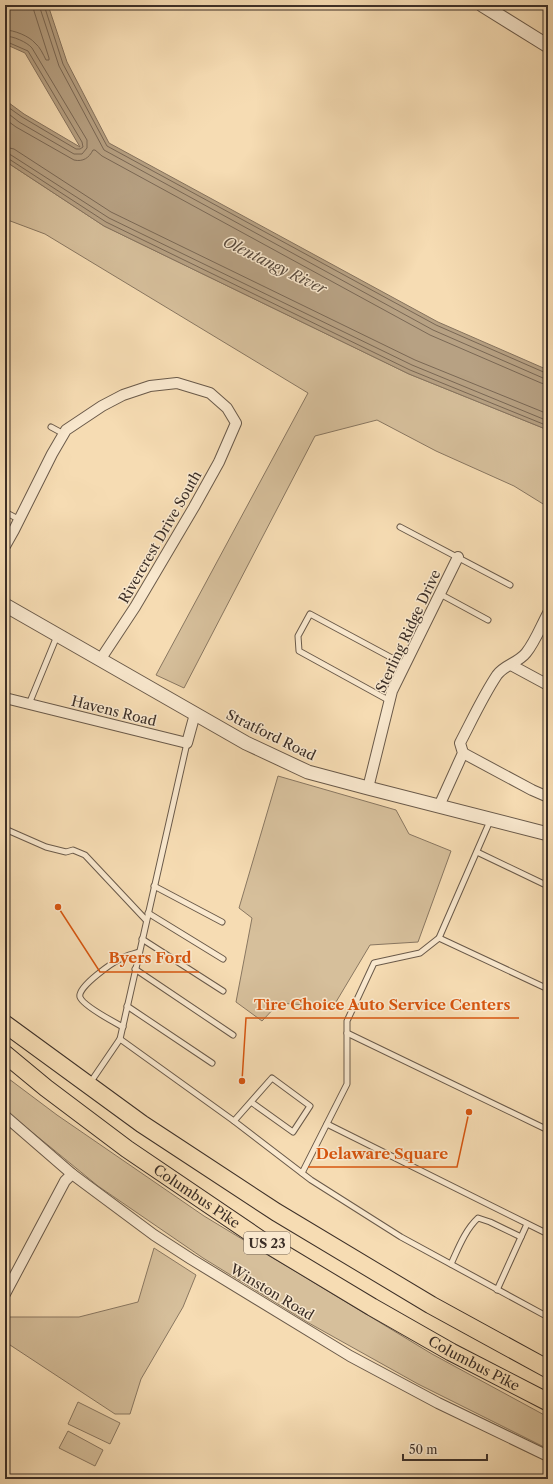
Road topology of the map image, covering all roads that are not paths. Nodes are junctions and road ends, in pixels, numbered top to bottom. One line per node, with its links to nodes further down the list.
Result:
1 (482, 5): 2 (street)
2 (548, 46)
3 (51, 427): 4 (lane)
4 (64, 434): 6 (street); 16 (street, Rivercrest Drive South)
5 (5, 512): 6 (lane)
6 (20, 520): 8 (street)
7 (400, 527): 9 (lane)
8 (5, 546)
9 (458, 557): 10 (lane); 11 (street, Sterling Ridge Drive)
10 (510, 585)
11 (440, 594): 14 (lane); 17 (street, Sterling Ridge Drive)
12 (5, 605): 15 (street, Stratford Road)
13 (548, 613): 18 (street)
14 (488, 620)
15 (57, 636): 16 (street, Stratford Road); 22 (lane)
16 (100, 660): 23 (street, Stratford Road)
17 (405, 665): 21 (street, Sterling Ridge Drive); 21 (lane)
18 (511, 665): 19 (street); 25 (street)
19 (548, 685)
20 (5, 698): 22 (street, Havens Road)
21 (390, 701): 26 (street, Sterling Ridge Drive)
22 (29, 704): 24 (street, Havens Road)
23 (195, 714): 24 (street); 26 (street, Stratford Road)
24 (187, 743): 33 (lane)
25 (463, 753): 27 (street); 28 (street)
26 (368, 788): 28 (street, Stratford Road)
27 (548, 797)
28 (439, 806): 29 (street, Stratford Road)
29 (491, 819): 31 (street, Stratford Road); 32 (lane)
30 (5, 829): 36 (lane)
31 (548, 834)
32 (477, 852): 34 (lane); 38 (lane)
33 (154, 886): 35 (lane); 37 (lane)
34 (548, 886)
35 (148, 914): 36 (lane); 41 (lane)
36 (146, 920): 39 (lane)
37 (222, 922)
38 (439, 938): 43 (lane); 48 (lane)
39 (142, 939): 40 (lane); 44 (lane)
40 (139, 952): 42 (lane); 47 (lane)
41 (223, 959)
42 (135, 969): 45 (lane); 49 (lane)
43 (548, 989)
44 (223, 991)
45 (127, 1006): 47 (lane); 52 (lane)
46 (5, 1024): 53 (highway, Columbus Pike / US 23)
47 (123, 1027): 50 (lane)
48 (347, 1033): 57 (lane); 58 (lane)
49 (233, 1036)
50 (120, 1039): 53 (lane); 56 (lane)
51 (5, 1054): 69 (highway, Columbus Pike / US 23)
52 (212, 1063)
53 (88, 1086): 68 (highway, Columbus Pike / US 23)
54 (251, 1102): 54 (lane); 56 (lane)
55 (5, 1116): 60 (street, Winston Road)
56 (234, 1121): 59 (lane)
57 (327, 1124): 59 (lane); 61 (lane)
58 (548, 1130)
59 (302, 1173): 64 (lane)
60 (72, 1174): 66 (street); 70 (street, Winston Road)
61 (527, 1224): 62 (lane); 63 (lane)
62 (548, 1234)
63 (521, 1237): 64 (lane); 65 (lane)
64 (451, 1264): 65 (lane)
65 (497, 1290): 67 (lane)
66 (5, 1294)
67 (548, 1317)
68 (548, 1369)
69 (548, 1402)
70 (548, 1456)

